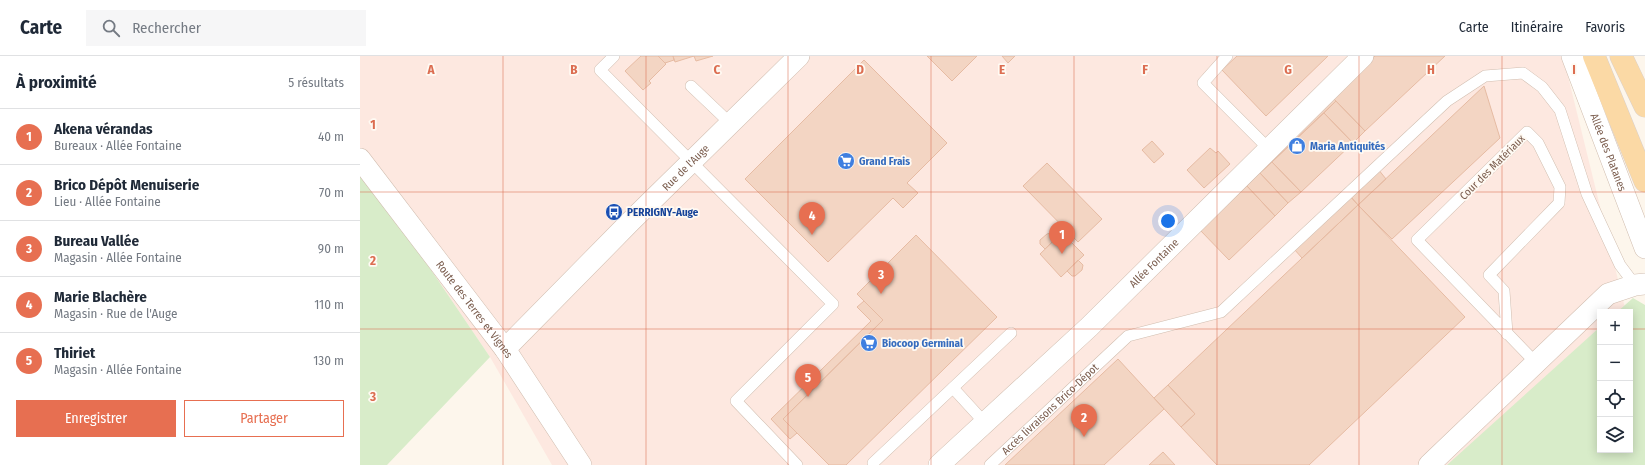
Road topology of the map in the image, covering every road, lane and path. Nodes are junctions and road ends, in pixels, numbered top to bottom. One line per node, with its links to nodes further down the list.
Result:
1 (614, 56): 13 (lane)
2 (799, 56): 10 (street, Rue de l'Auge)
3 (1227, 56): 11 (lane)
4 (1363, 56): 11 (street, Allée Fontaine)
5 (1572, 56): 15 (street, Allée des Platanes)
6 (1594, 56): 14 (main road)
7 (1621, 56): 9 (main road)
8 (691, 86): 10 (lane)
9 (1645, 106)
10 (731, 124): 13 (street, Rue de l'Auge)
11 (1269, 149): 22 (street, Allée Fontaine)
12 (360, 159): 19 (street, Route des Terres et Vignes)
13 (692, 163): 19 (street, Rue de l'Auge); 26 (lane)
14 (1645, 181)
15 (1645, 248)
16 (1640, 285): 20 (street); 27 (lane, Accès livraisons Brico-Dépot)
17 (1012, 333): 21 (lane)
18 (1507, 334): 18 (lane, Cour des Matériaux); 20 (lane)
19 (505, 348): 25 (street, Route des Terres et Vignes)
20 (1536, 363): 28 (street)
21 (953, 388): 22 (lane); 23 (lane)
22 (985, 423): 24 (street, Allée Fontaine)
23 (874, 463)
24 (942, 464)
25 (580, 465)
26 (797, 465)
27 (990, 465)
28 (1429, 465)

